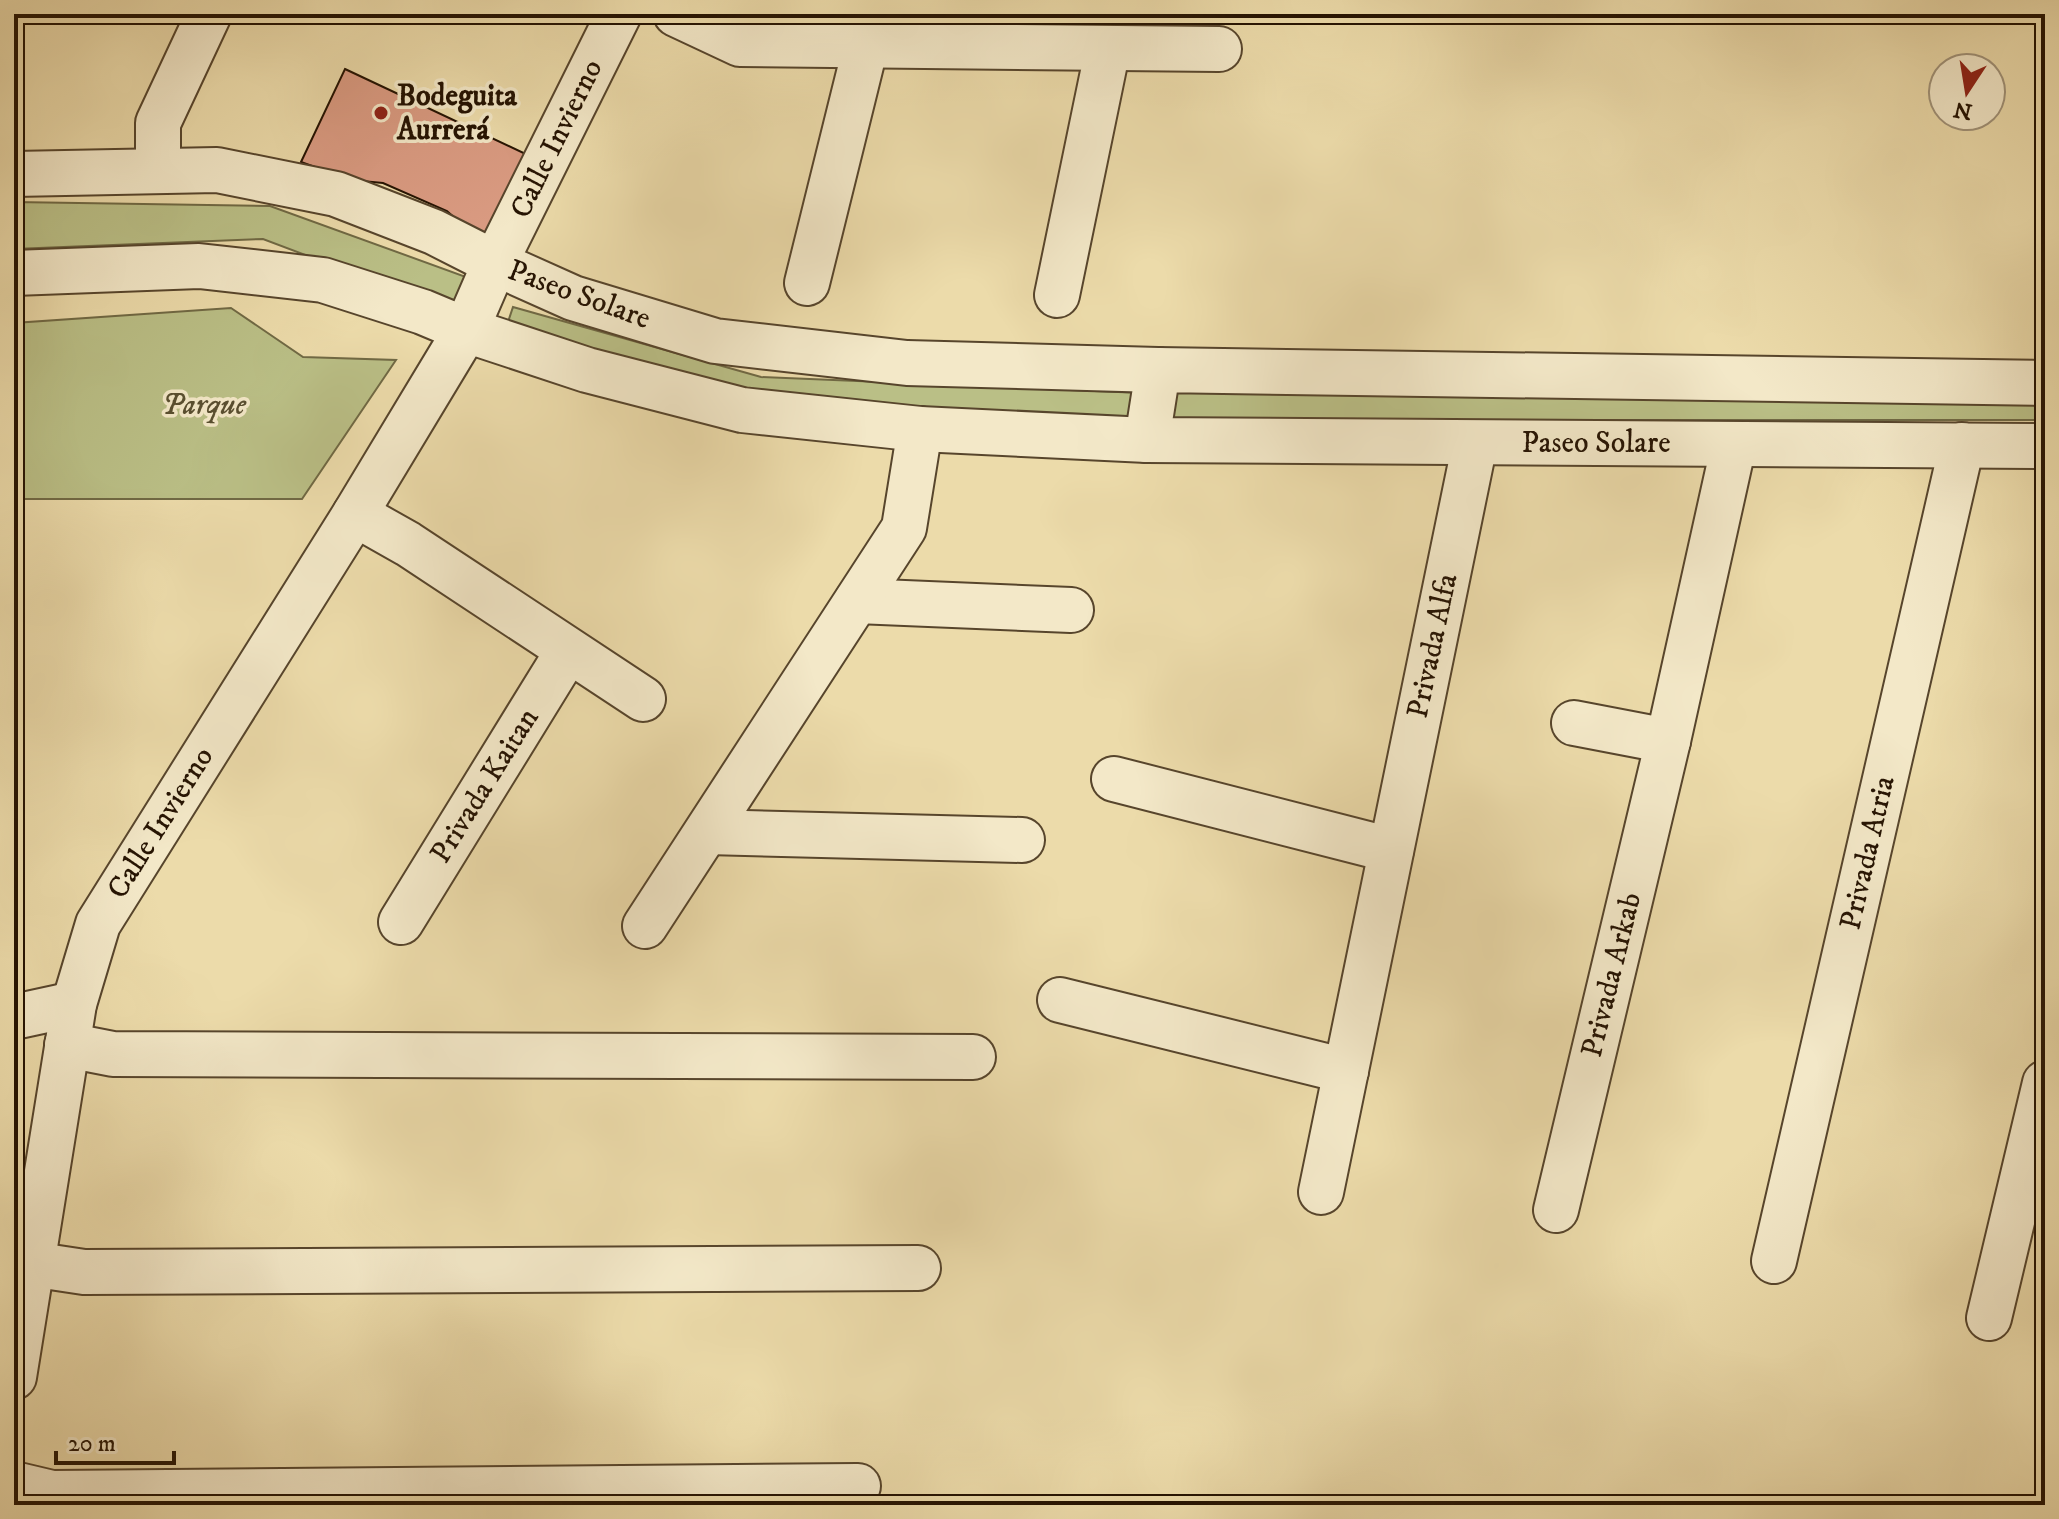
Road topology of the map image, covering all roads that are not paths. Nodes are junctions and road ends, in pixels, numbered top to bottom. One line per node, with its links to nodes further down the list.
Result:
1 (209, 14): 7 (street)
2 (619, 14): 9 (street, Calle Invierno)
3 (676, 14): 4 (street)
4 (866, 45): 5 (street); 11 (street)
5 (1108, 48): 6 (street); 12 (street)
6 (1219, 49)
7 (158, 171): 8 (street, Paseo Solare); 9 (street, Paseo Solare)
8 (14, 174)
9 (495, 263): 13 (street, Calle Invierno); 14 (street, Paseo Solare)
10 (14, 273): 13 (street, Paseo Solare)
11 (807, 283)
12 (1057, 295)
13 (466, 330): 16 (street, Paseo Solare); 22 (street, Calle Invierno)
14 (1158, 370): 15 (street, Paseo Solare); 17 (street)
15 (2045, 383)
16 (920, 429): 17 (street, Paseo Solare); 23 (street)
17 (1147, 440): 18 (street, Paseo Solare)
18 (1475, 443): 19 (street, Paseo Solare); 32 (street, Privada Alfa)
19 (1734, 444): 20 (street, Paseo Solare); 28 (street, Privada Arkab)
20 (1962, 445): 21 (street, Paseo Solare); 44 (street, Privada Atria)
21 (2045, 446)
22 (355, 514): 25 (street); 38 (street, Calle Invierno)
23 (857, 601): 24 (street); 30 (street)
24 (1071, 610)
25 (568, 651): 26 (street); 33 (street, Privada Kaitan)
26 (643, 699)
27 (1574, 723): 28 (street)
28 (1668, 741): 43 (street, Privada Arkab)
29 (1114, 779): 32 (street)
30 (707, 832): 31 (street); 34 (street)
31 (1022, 840)
32 (1391, 850): 40 (street, Privada Alfa)
33 (401, 922)
34 (645, 926)
35 (14, 993): 38 (street)
36 (1060, 1000): 40 (street)
37 (14, 1017): 38 (street)
38 (70, 1024): 39 (street); 45 (street, Calle Invierno)
39 (973, 1057)
40 (1346, 1071): 42 (street, Privada Alfa)
41 (2045, 1083): 47 (street)
42 (1321, 1192)
43 (1556, 1210)
44 (1774, 1261)
45 (31, 1264): 46 (street); 48 (street, Calle Invierno)
46 (918, 1268)
47 (1989, 1318)
48 (14, 1377)
49 (14, 1484): 50 (street)
50 (858, 1486)

